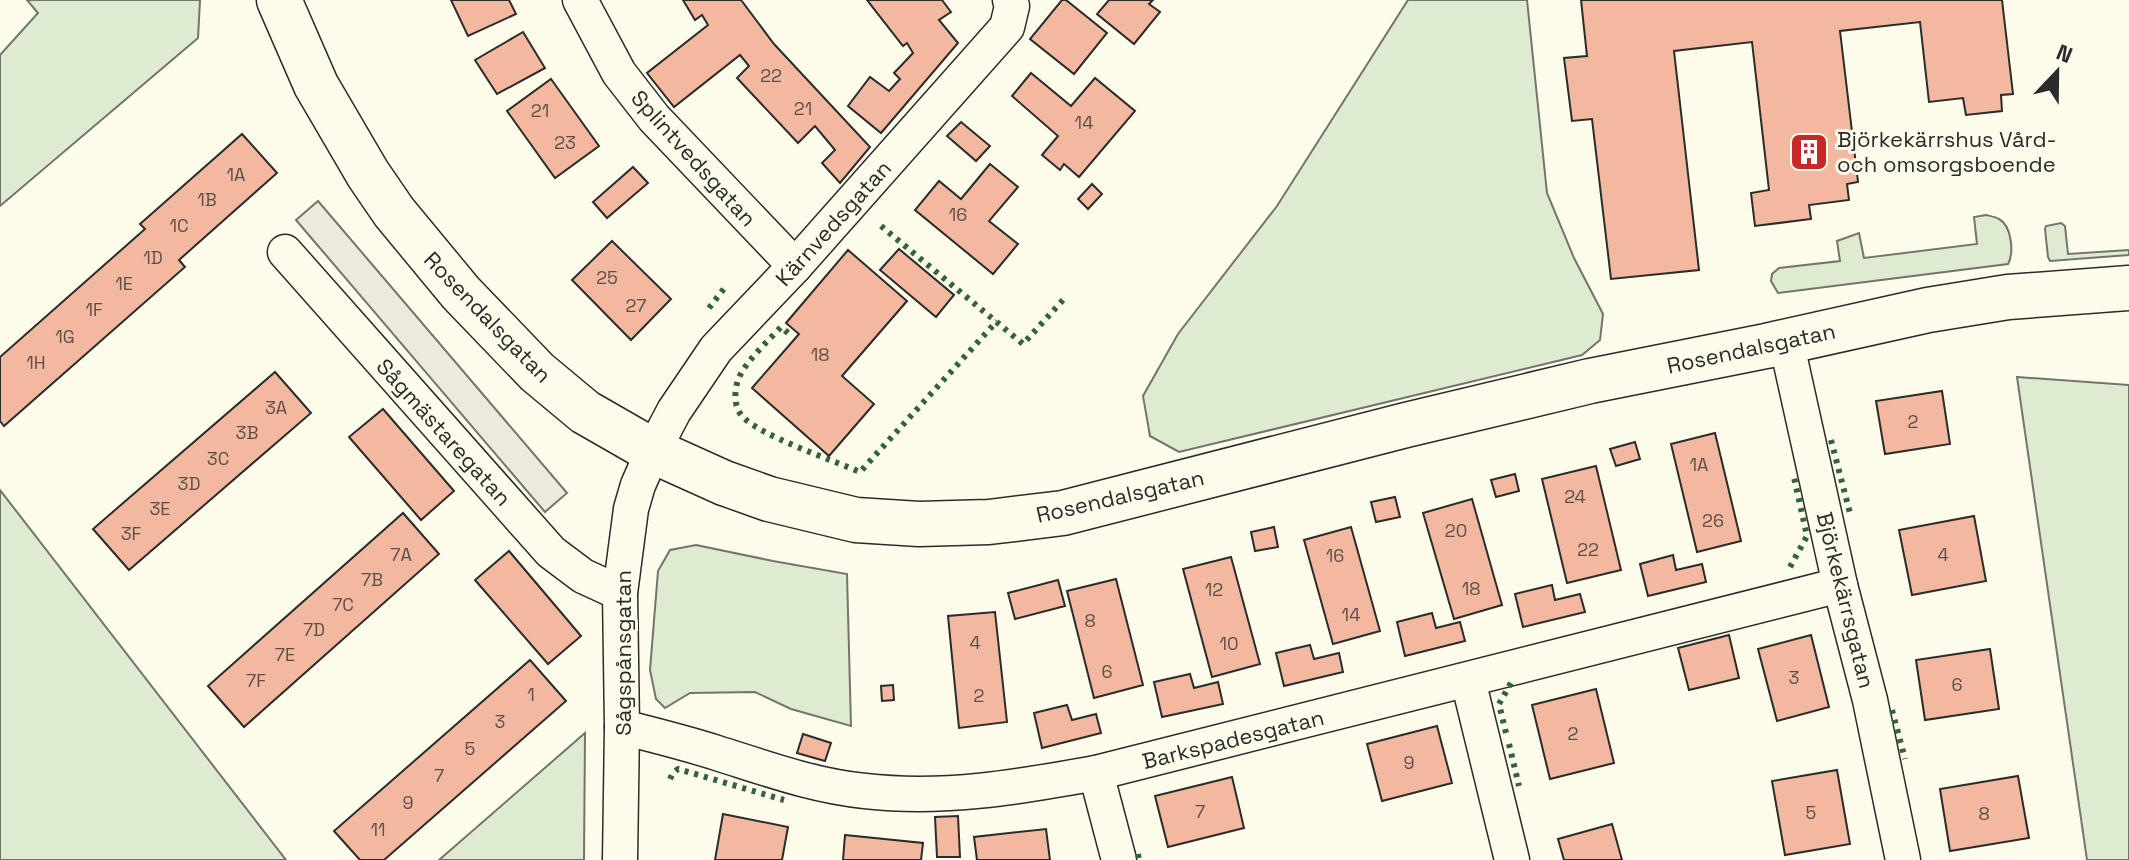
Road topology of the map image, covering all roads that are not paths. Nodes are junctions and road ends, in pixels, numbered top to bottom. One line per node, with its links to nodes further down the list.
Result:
1 (279, 0): 8 (street, Rosendalsgatan)
2 (580, 0): 5 (street, Splintvedsgatan)
3 (1010, 0): 5 (street, Kärnvedsgatan)
4 (285, 252): 10 (street, Sågmästaregatan)
5 (795, 266): 8 (street, Kärnvedsgatan)
6 (2129, 288): 7 (street, Rosendalsgatan)
7 (1786, 341): 8 (street, Rosendalsgatan); 9 (street, Björkekärrsgatan)
8 (653, 451): 10 (street, Sågspånsgatan)
9 (1840, 585): 11 (street, Barkspadesgatan); 17 (street, Björkekärrsgatan)
10 (620, 593): 12 (street, Sågspånsgatan)
11 (1468, 680): 13 (street, Barkspadesgatan); 16 (street)
12 (622, 727): 13 (street, Barkspadesgatan); 14 (street, Sågspånsgatan)
13 (1096, 773): 15 (street)
14 (620, 860)
15 (1119, 860)
16 (1512, 860)
17 (1903, 860)

